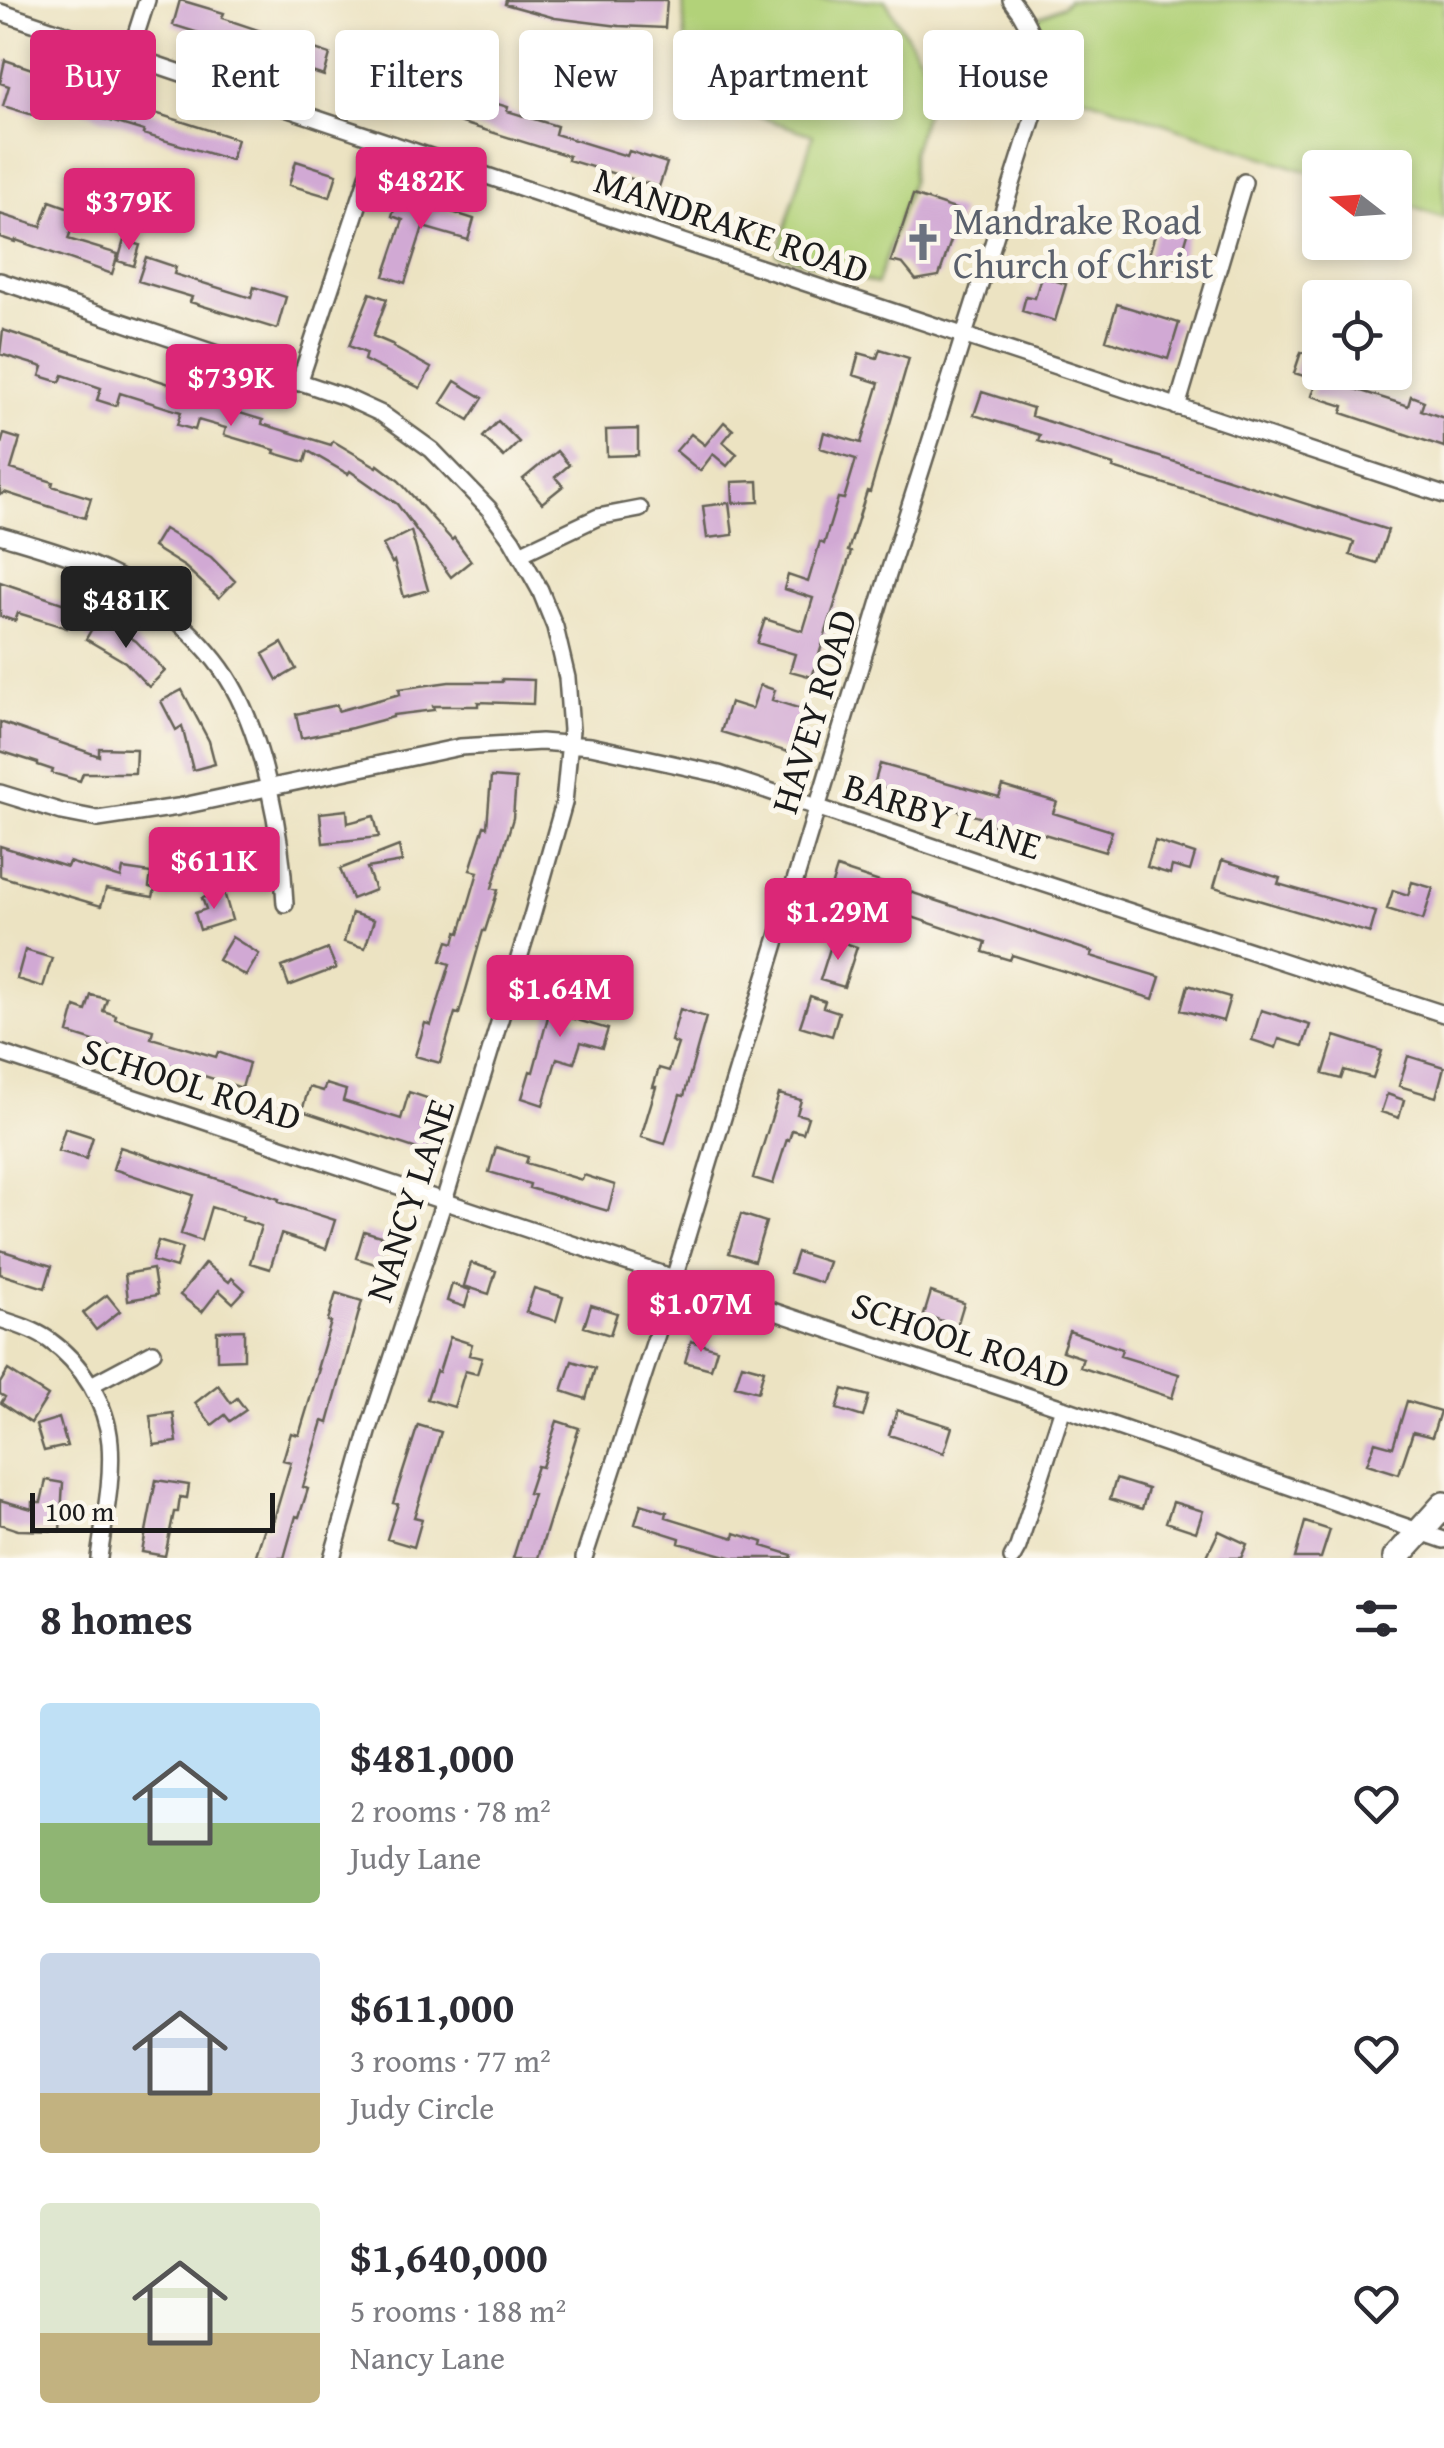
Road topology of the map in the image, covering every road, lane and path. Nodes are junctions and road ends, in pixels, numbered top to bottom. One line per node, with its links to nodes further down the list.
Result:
1 (147, 0): 5 (street)
2 (1011, 0): 10 (street, HAVEY ROAD)
3 (0, 12): 4 (street, MANDRAKE ROAD)
4 (53, 30)
5 (137, 30)
6 (156, 65): 7 (street, MANDRAKE ROAD)
7 (380, 140): 10 (street, MANDRAKE ROAD); 11 (street)
8 (1244, 182): 12 (street)
9 (0, 281): 11 (street, NANCY LANE)
10 (963, 336): 12 (street, MANDRAKE ROAD); 20 (street, HAVEY ROAD)
11 (299, 383): 16 (street, NANCY LANE)
12 (1177, 406): 13 (street, MANDRAKE ROAD)
13 (1444, 496)
14 (640, 508): 16 (street)
15 (0, 535): 18 (street)
16 (520, 554): 17 (street, NANCY LANE)
17 (570, 744): 18 (street, BARBY LANE); 20 (street, BARBY LANE); 24 (street, NANCY LANE)
18 (268, 787): 19 (street, BARBY LANE); 21 (street)
19 (0, 793)
20 (817, 807): 22 (street, BARBY LANE); 25 (street, HAVEY ROAD)
21 (285, 904)
22 (1444, 1014)
23 (0, 1053): 24 (street, SCHOOL ROAD)
24 (444, 1201): 25 (street, SCHOOL ROAD); 34 (street, NANCY LANE)
25 (674, 1277): 29 (street, SCHOOL ROAD); 32 (street, HAVEY ROAD)
26 (0, 1318): 28 (street)
27 (153, 1352): 28 (street)
28 (90, 1384): 33 (street)
29 (1063, 1408): 31 (street, SCHOOL ROAD); 36 (street)
30 (1444, 1505): 31 (main road)
31 (1432, 1536): 37 (main road)
32 (586, 1555): 35 (street)
33 (98, 1558)
34 (332, 1558)
35 (603, 1558)
36 (1012, 1558)
37 (1396, 1558)

